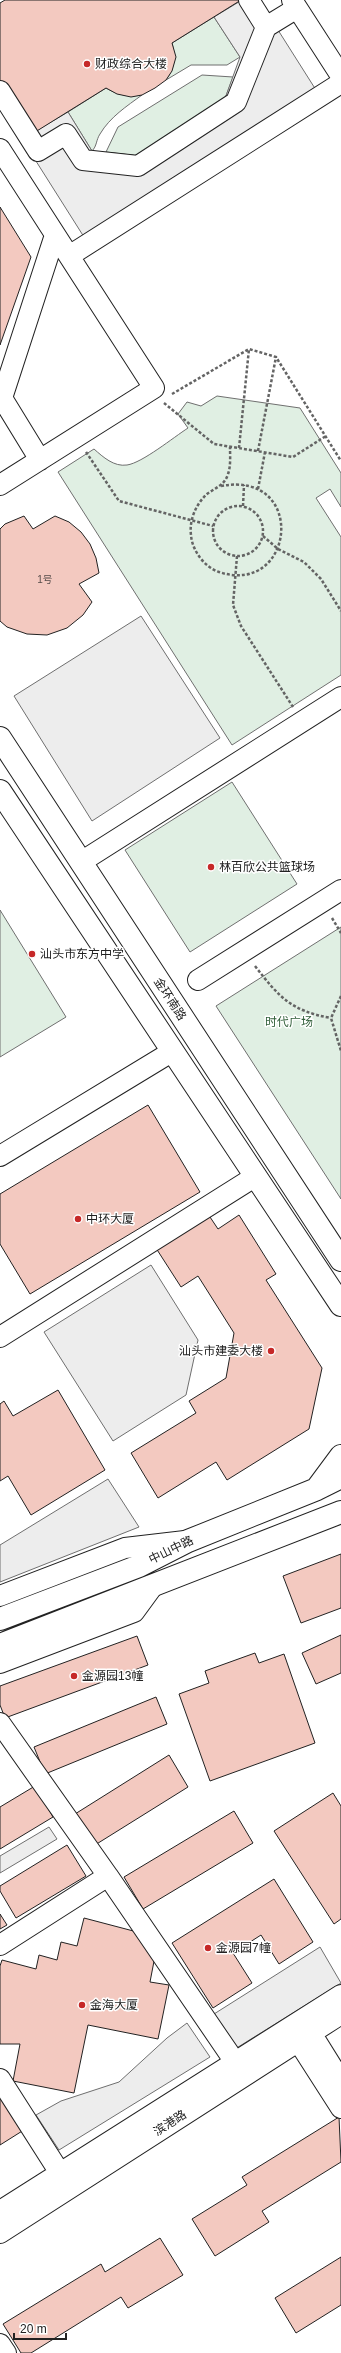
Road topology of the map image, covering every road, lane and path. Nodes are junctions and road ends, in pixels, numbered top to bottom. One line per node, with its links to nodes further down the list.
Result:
1 (249, 0): 3 (street)
2 (295, 4): 3 (street); 4 (street)
3 (266, 27): 6 (street)
4 (341, 76)
5 (341, 83): 9 (street)
6 (0, 91)
7 (0, 149): 8 (street)
8 (55, 235): 9 (street); 18 (street)
9 (69, 256): 18 (street)
10 (249, 349): 11 (path); 13 (path); 15 (path)
11 (276, 357): 12 (path); 16 (path)
12 (326, 436): 17 (path); 19 (path)
13 (230, 447): 15 (path); 22 (path)
14 (84, 448): 25 (path)
15 (239, 448): 16 (path)
16 (258, 451): 17 (path)
17 (265, 452): 23 (path)
18 (40, 460): 20 (street)
19 (341, 461)
20 (0, 484)
21 (244, 485): 22 (path); 23 (path); 24 (path)
22 (221, 486): 25 (path)
23 (258, 489): 28 (path)
24 (243, 506): 26 (path); 27 (path)
25 (191, 520): 26 (path); 30 (path)
26 (213, 526): 29 (path)
27 (262, 536): 28 (path); 29 (path)
28 (278, 549): 30 (path); 31 (path)
29 (237, 556): 30 (path)
30 (235, 575): 33 (path)
31 (341, 611)
32 (341, 697): 36 (street)
33 (296, 712)
34 (0, 738): 36 (main road, 金环南路)
35 (0, 791): 42 (main road)
36 (81, 862): 46 (main road, 金环南路)
37 (341, 890): 38 (street)
38 (243, 952): 39 (street); 41 (path)
39 (198, 980)
40 (341, 996): 41 (path)
41 (331, 1018): 43 (path)
42 (173, 1051): 44 (street); 45 (main road)
43 (341, 1051)
44 (0, 1156)
45 (256, 1176): 47 (main road); 48 (street)
46 (341, 1260)
47 (341, 1305)
48 (0, 1337)
49 (341, 1456): 51 (main road)
50 (341, 1477): 51 (main road, 中山中路)
51 (316, 1489): 53 (main road, 中山中路)
52 (335, 1518): 55 (main road, 中山中路)
53 (188, 1541): 54 (street); 57 (main road, 中山中路)
54 (63, 1572): 56 (street); 57 (street)
55 (153, 1586): 58 (main road, 中山中路); 60 (street)
56 (0, 1596)
57 (57, 1597): 59 (main road, 中山中路)
58 (84, 1612): 60 (street); 61 (main road, 中山中路)
59 (0, 1619)
60 (76, 1634): 62 (street)
61 (0, 1645)
62 (0, 1663)
63 (0, 1723): 64 (street)
64 (108, 1876): 65 (street); 69 (street)
65 (0, 1945)
66 (341, 1995): 69 (street, 滨港路)
67 (341, 2014): 68 (street, 滨港路)
68 (304, 2037): 71 (street); 72 (street); 75 (street, 滨港路)
69 (235, 2062): 73 (street, 滨港路)
70 (0, 2079): 73 (street)
71 (341, 2081)
72 (341, 2108)
73 (60, 2173): 74 (street, 滨港路)
74 (0, 2211)
75 (0, 2232)
76 (0, 2344): 77 (street)
77 (6, 2353)

